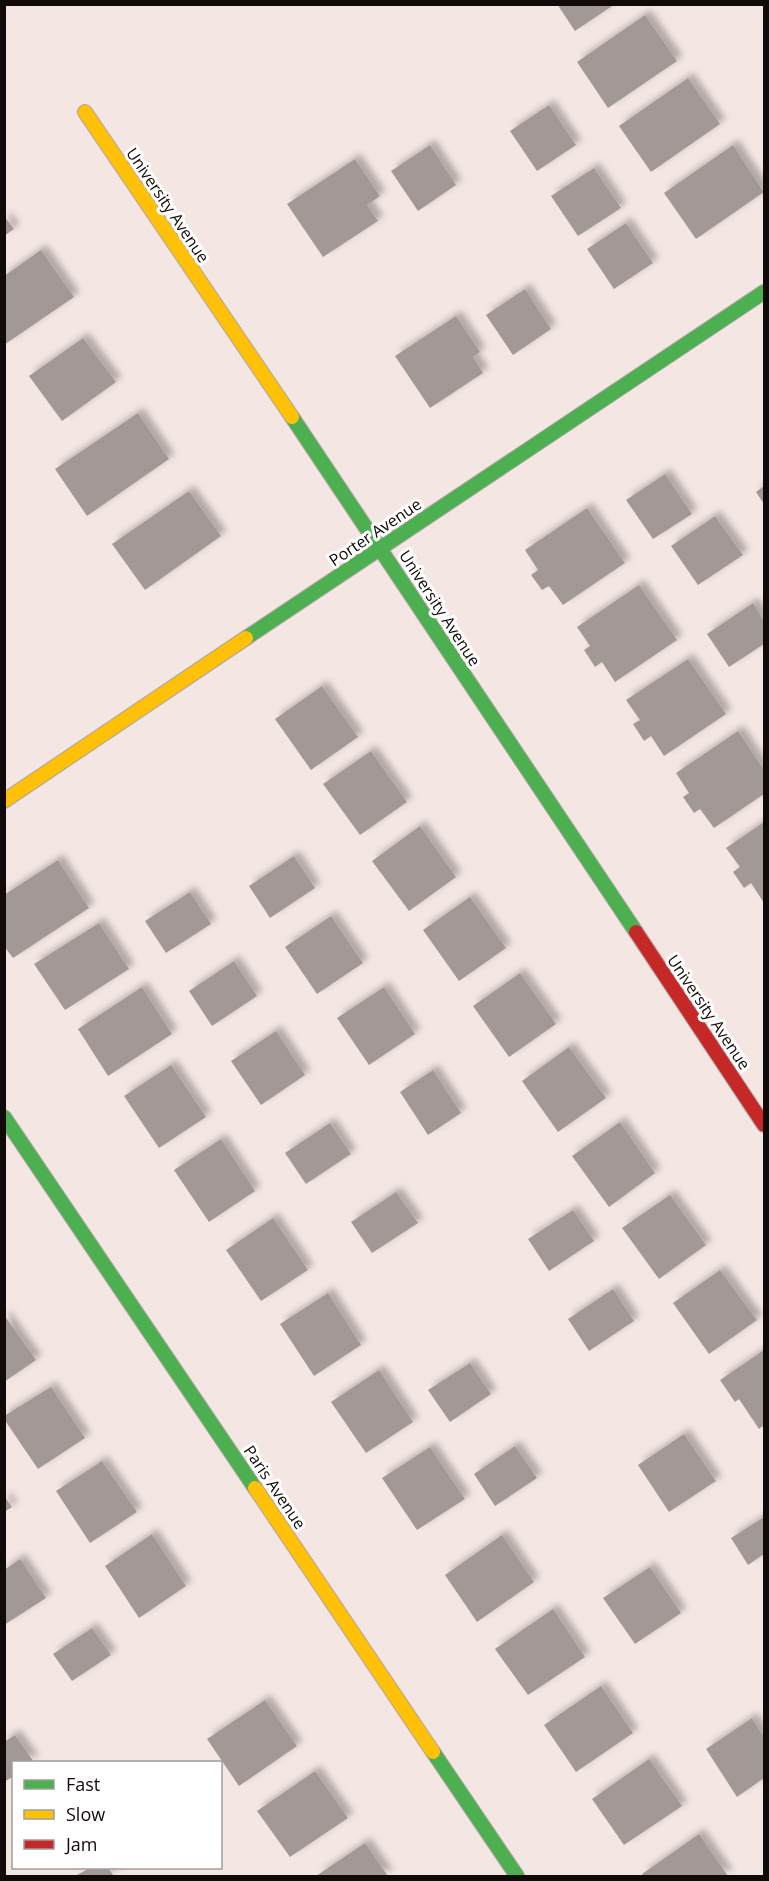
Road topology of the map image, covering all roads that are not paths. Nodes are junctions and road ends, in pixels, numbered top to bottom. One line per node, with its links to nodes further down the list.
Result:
1 (85, 112): 3 (street, University Avenue)
2 (765, 292): 3 (street, Porter Avenue)
3 (381, 547): 4 (street, Porter Avenue); 6 (street, University Avenue)
4 (4, 801)
5 (4, 1117): 7 (street, Paris Avenue)
6 (765, 1125)
7 (517, 1876)

